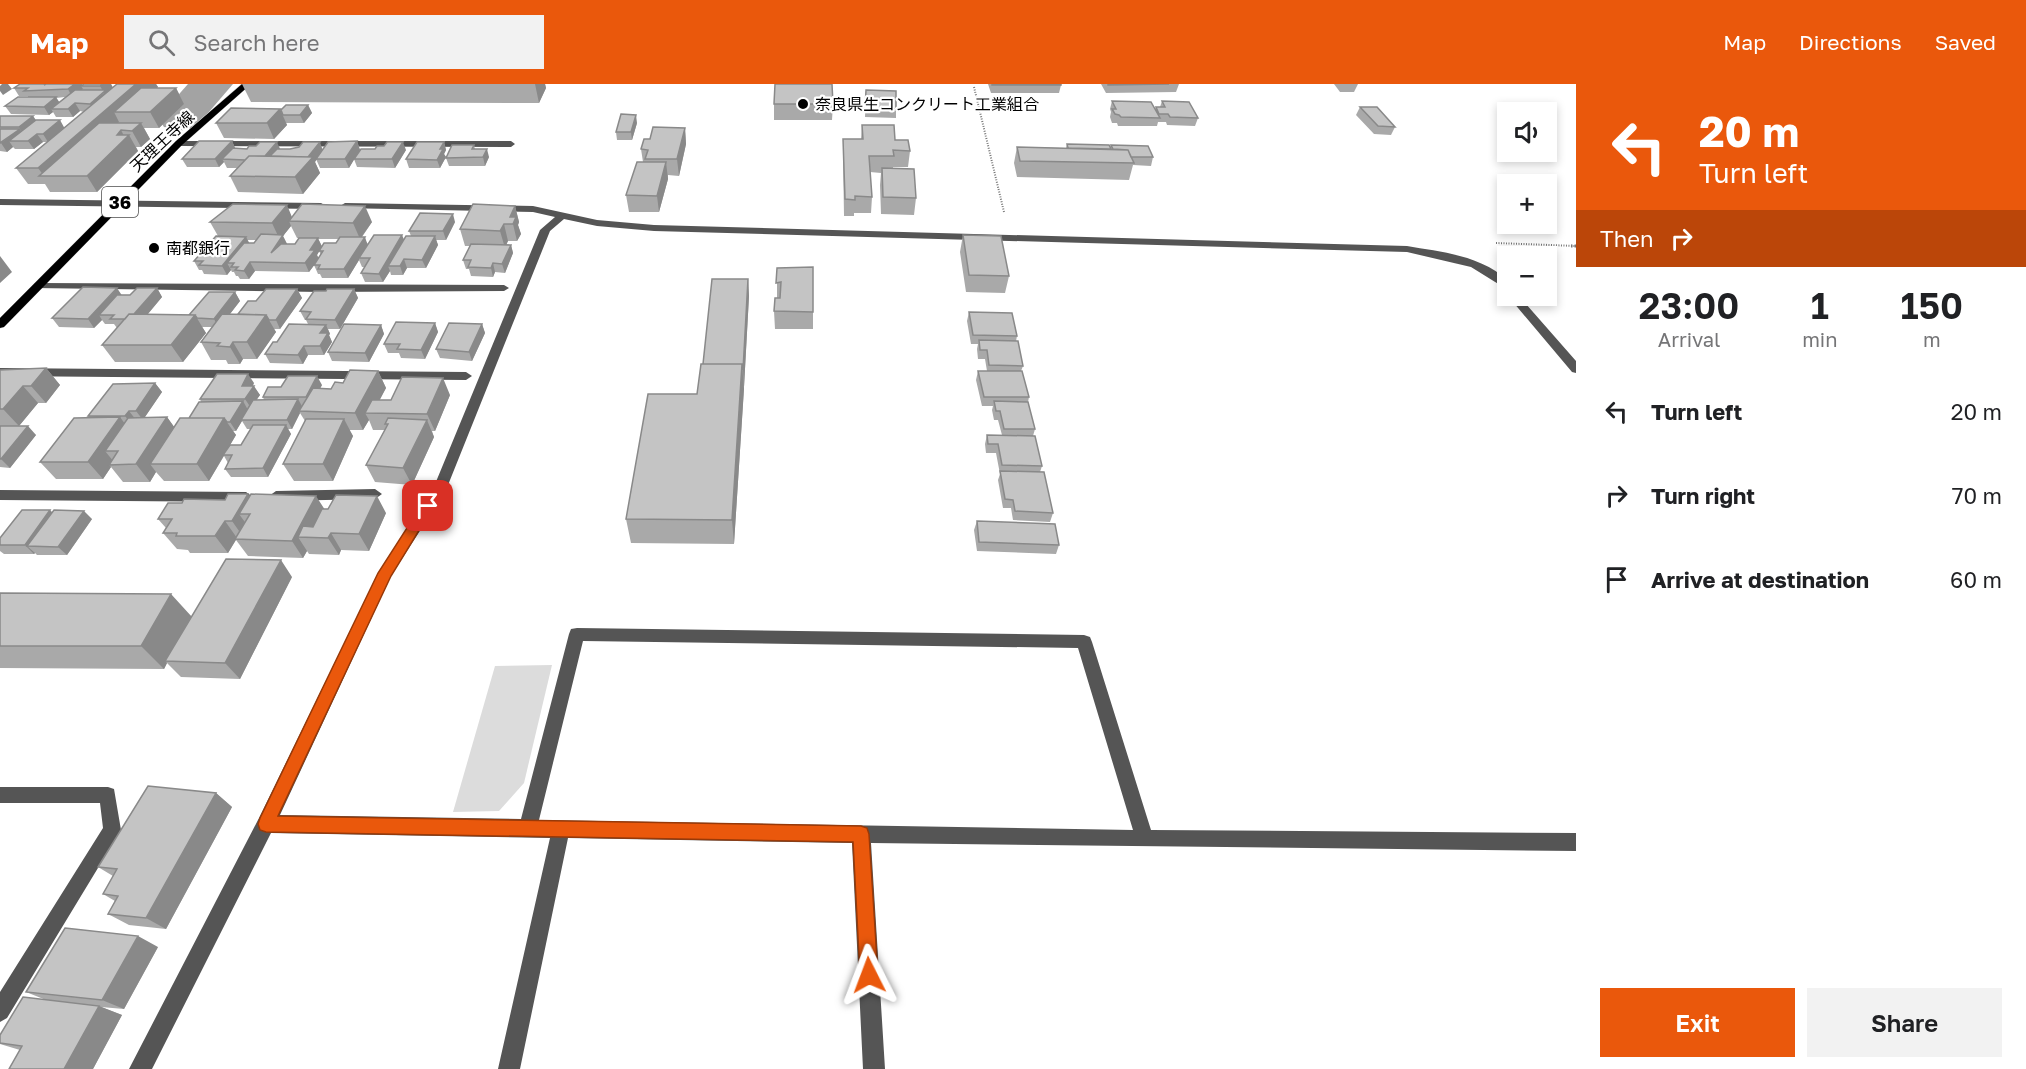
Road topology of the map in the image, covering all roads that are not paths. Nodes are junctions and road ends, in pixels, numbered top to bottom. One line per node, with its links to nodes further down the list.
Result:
1 (247, 84): 2 (main road, 天理王寺線 / 36)
2 (179, 143): 3 (street); 5 (main road, 天理王寺線 / 36)
3 (511, 144)
4 (0, 202): 5 (street)
5 (118, 204): 6 (street); 8 (main road, 天理王寺線 / 36)
6 (563, 215): 7 (street); 18 (street)
7 (1497, 278)
8 (38, 286): 9 (street); 11 (main road, 天理王寺線 / 36)
9 (504, 288)
10 (1522, 306): 12 (street)
11 (0, 326)
12 (1576, 369)
13 (0, 372): 14 (street)
14 (466, 376)
15 (375, 494): 16 (street)
16 (0, 495)
17 (0, 795): 24 (street)
18 (266, 824): 19 (street); 25 (street)
19 (528, 828): 20 (street); 22 (street)
20 (561, 829): 21 (street); 26 (street)
21 (861, 834): 22 (street); 27 (street)
22 (1145, 839): 23 (street)
23 (1576, 842)
24 (0, 1011)
25 (140, 1069)
26 (509, 1069)
27 (874, 1069)

